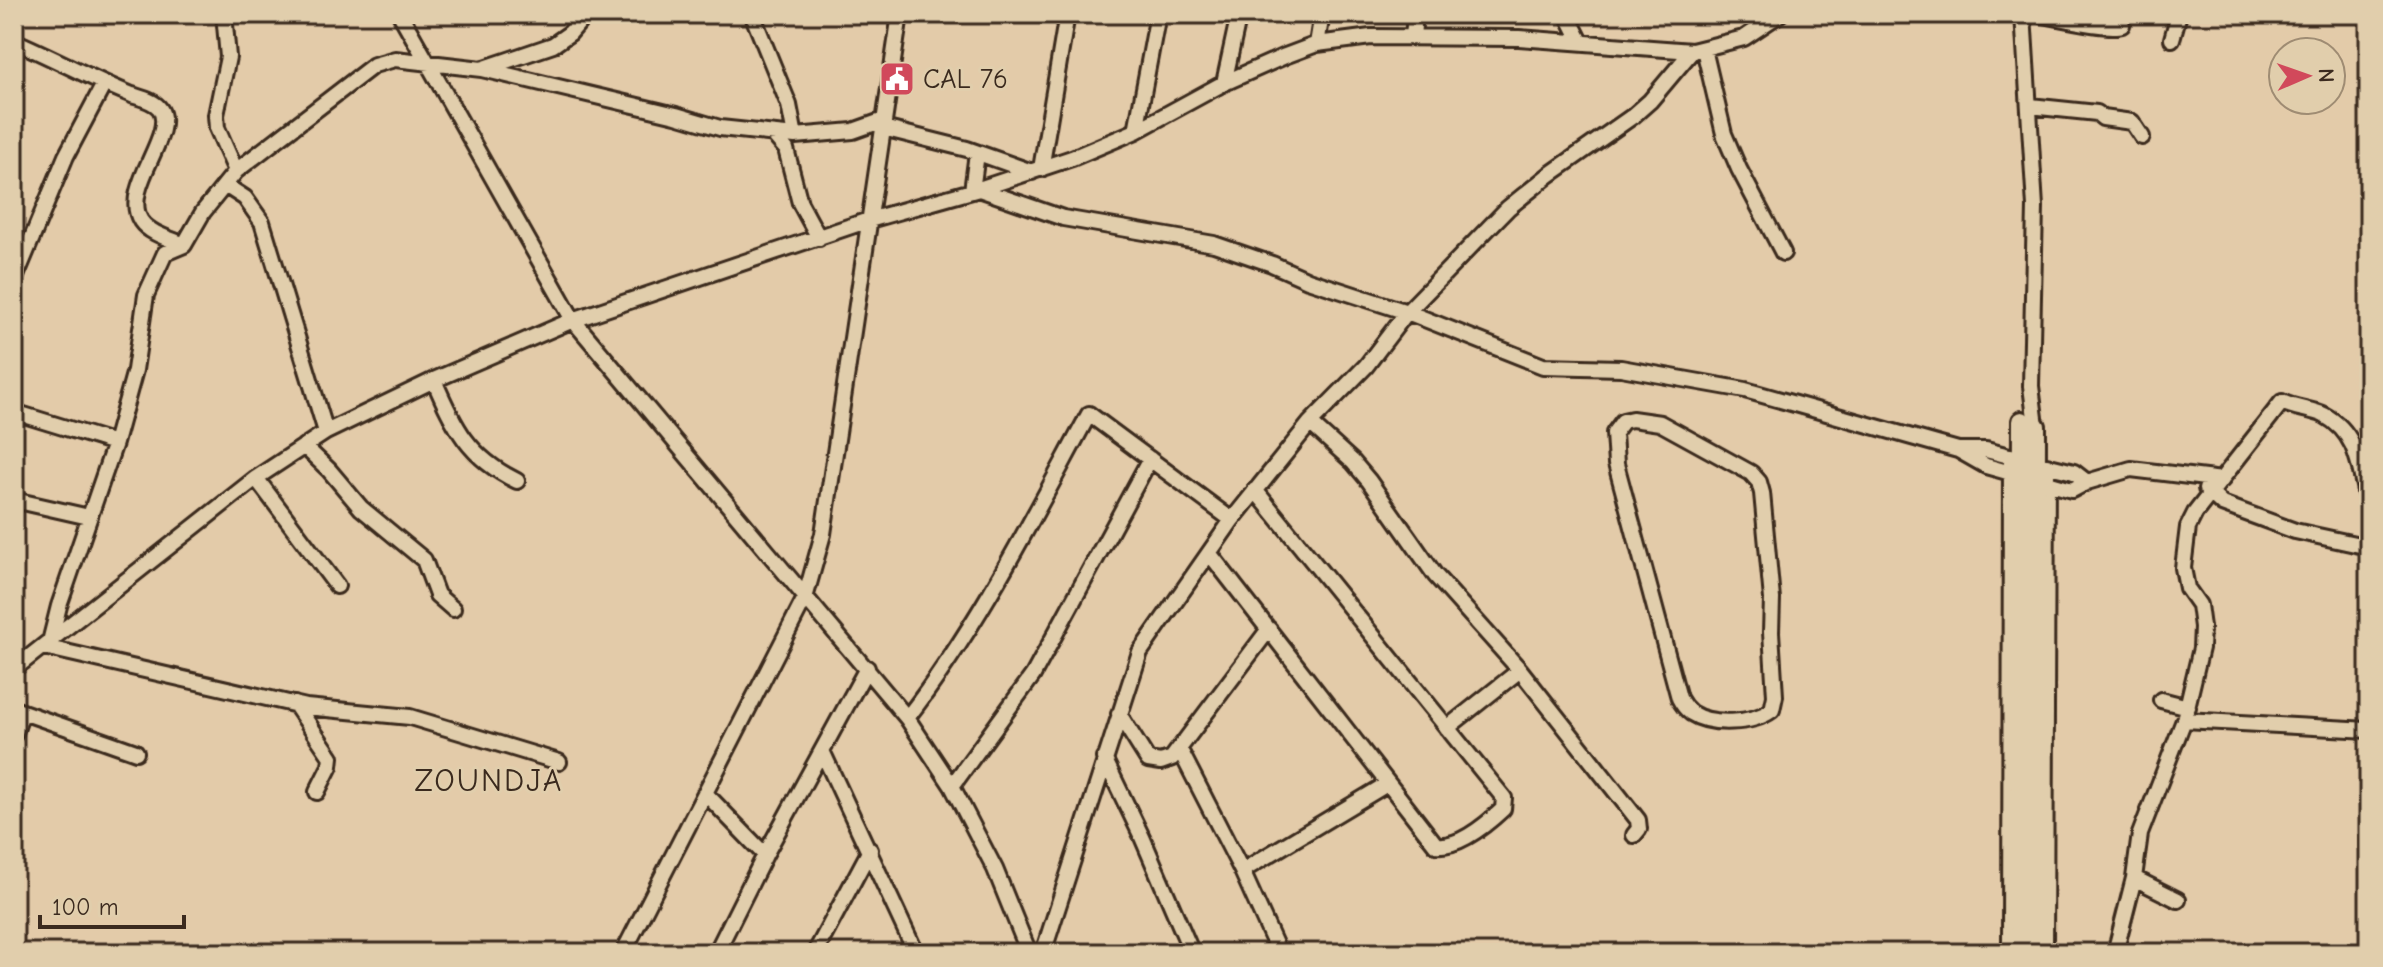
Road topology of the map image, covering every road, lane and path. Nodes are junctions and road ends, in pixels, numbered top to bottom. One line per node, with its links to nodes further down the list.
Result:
1 (224, 14): 36 (street)
2 (586, 14): 25 (street)
3 (752, 14): 32 (street)
4 (900, 14): 29 (street)
5 (1067, 14): 35 (street)
6 (1158, 14): 30 (street)
7 (1239, 14): 26 (street)
8 (1322, 14): 22 (street)
9 (1415, 14): 17 (street)
10 (1566, 14): 19 (street); 21 (street)
11 (2023, 14): 28 (street)
12 (2038, 14): 16 (street)
13 (2179, 14): 18 (street)
14 (399, 15): 24 (street)
15 (1772, 16): 23 (street)
16 (2122, 25)
17 (1413, 37): 19 (street); 22 (street)
18 (2172, 39)
19 (1555, 40): 21 (street)
20 (14, 41): 27 (street)
21 (1581, 42): 23 (street)
22 (1317, 44): 26 (street)
23 (1698, 50): 42 (street); 45 (street)
24 (427, 63): 25 (street); 36 (street); 46 (street)
25 (482, 69): 31 (street)
26 (1224, 83): 30 (street)
27 (104, 84): 41 (street); 43 (street)
28 (2030, 106): 33 (street); 51 (street)
29 (884, 124): 32 (street); 34 (street); 39 (street)
30 (1136, 131): 35 (street)
31 (773, 134): 32 (street); 40 (street)
32 (795, 136)
33 (2142, 137)
34 (977, 153): 35 (street); 38 (street)
35 (1037, 170): 38 (street)
36 (236, 171): 37 (street)
37 (225, 185): 41 (street); 52 (street)
38 (976, 190): 39 (street); 44 (street)
39 (869, 220): 40 (street); 70 (street)
40 (819, 238): 46 (street)
41 (184, 245): 53 (street)
42 (1783, 253)
43 (14, 281)
44 (1376, 302): 45 (street); 47 (street)
45 (1407, 312): 47 (street); 56 (street)
46 (573, 320): 48 (street); 70 (street)
47 (1390, 332): 50 (street)
48 (434, 380): 52 (street); 60 (street)
49 (14, 412): 53 (street)
50 (1310, 423): 61 (street); 76 (street)
51 (2029, 423): 56 (main road)
52 (326, 432): 54 (street)
53 (115, 443): 65 (street)
54 (304, 446): 58 (street); 71 (street)
55 (1150, 459): 66 (street); 83 (street); 93 (street)
56 (2029, 469): 57 (street); 110 (street); 111 (main road); 112 (main road); 113 (street)
57 (2191, 475): 59 (street); 62 (street)
58 (256, 478): 69 (street); 73 (street)
59 (2222, 480): 62 (street); 64 (street)
60 (517, 481)
61 (1255, 490): 66 (street); 84 (street)
62 (2212, 494): 67 (street); 82 (street)
63 (14, 500): 65 (street)
64 (2369, 508)
65 (89, 517): 73 (street)
66 (1232, 520): 68 (street)
67 (2369, 547)
68 (1210, 554): 72 (street); 81 (street)
69 (337, 586)
70 (805, 598): 74 (street); 95 (street)
71 (453, 609)
72 (1269, 629): 87 (street); 92 (street)
73 (47, 645): 75 (street); 79 (street)
74 (867, 668): 83 (street); 88 (street)
75 (14, 669)
76 (1520, 670): 84 (street); 96 (street)
77 (1774, 670): 77 (street)
78 (2161, 700): 82 (street)
79 (295, 704): 91 (street); 94 (street)
80 (18, 711): 86 (street); 89 (street)
81 (1119, 714): 87 (street); 90 (street)
82 (2186, 714): 85 (street); 100 (street)
83 (907, 718): 93 (street)
84 (1447, 728): 92 (street)
85 (2369, 730)
86 (14, 735)
87 (1180, 750): 99 (street)
88 (822, 751): 97 (street); 98 (street)
89 (136, 752)
90 (1104, 758): 107 (street); 108 (street)
91 (559, 762)
92 (1387, 784): 99 (street)
93 (952, 786): 106 (street)
94 (317, 792)
95 (705, 793): 98 (street); 102 (street)
96 (1634, 835)
97 (870, 850): 104 (street); 105 (street)
98 (765, 855): 103 (street)
99 (1242, 871): 109 (street)
100 (2134, 878): 101 (street); 114 (street)
101 (2178, 900)
102 (623, 953)
103 (716, 953)
104 (815, 953)
105 (916, 953)
106 (1029, 953)
107 (1043, 953)
108 (1192, 953)
109 (1279, 953)
110 (2010, 953)
111 (2020, 953)
112 (2035, 953)
113 (2045, 953)
114 (2115, 953)

